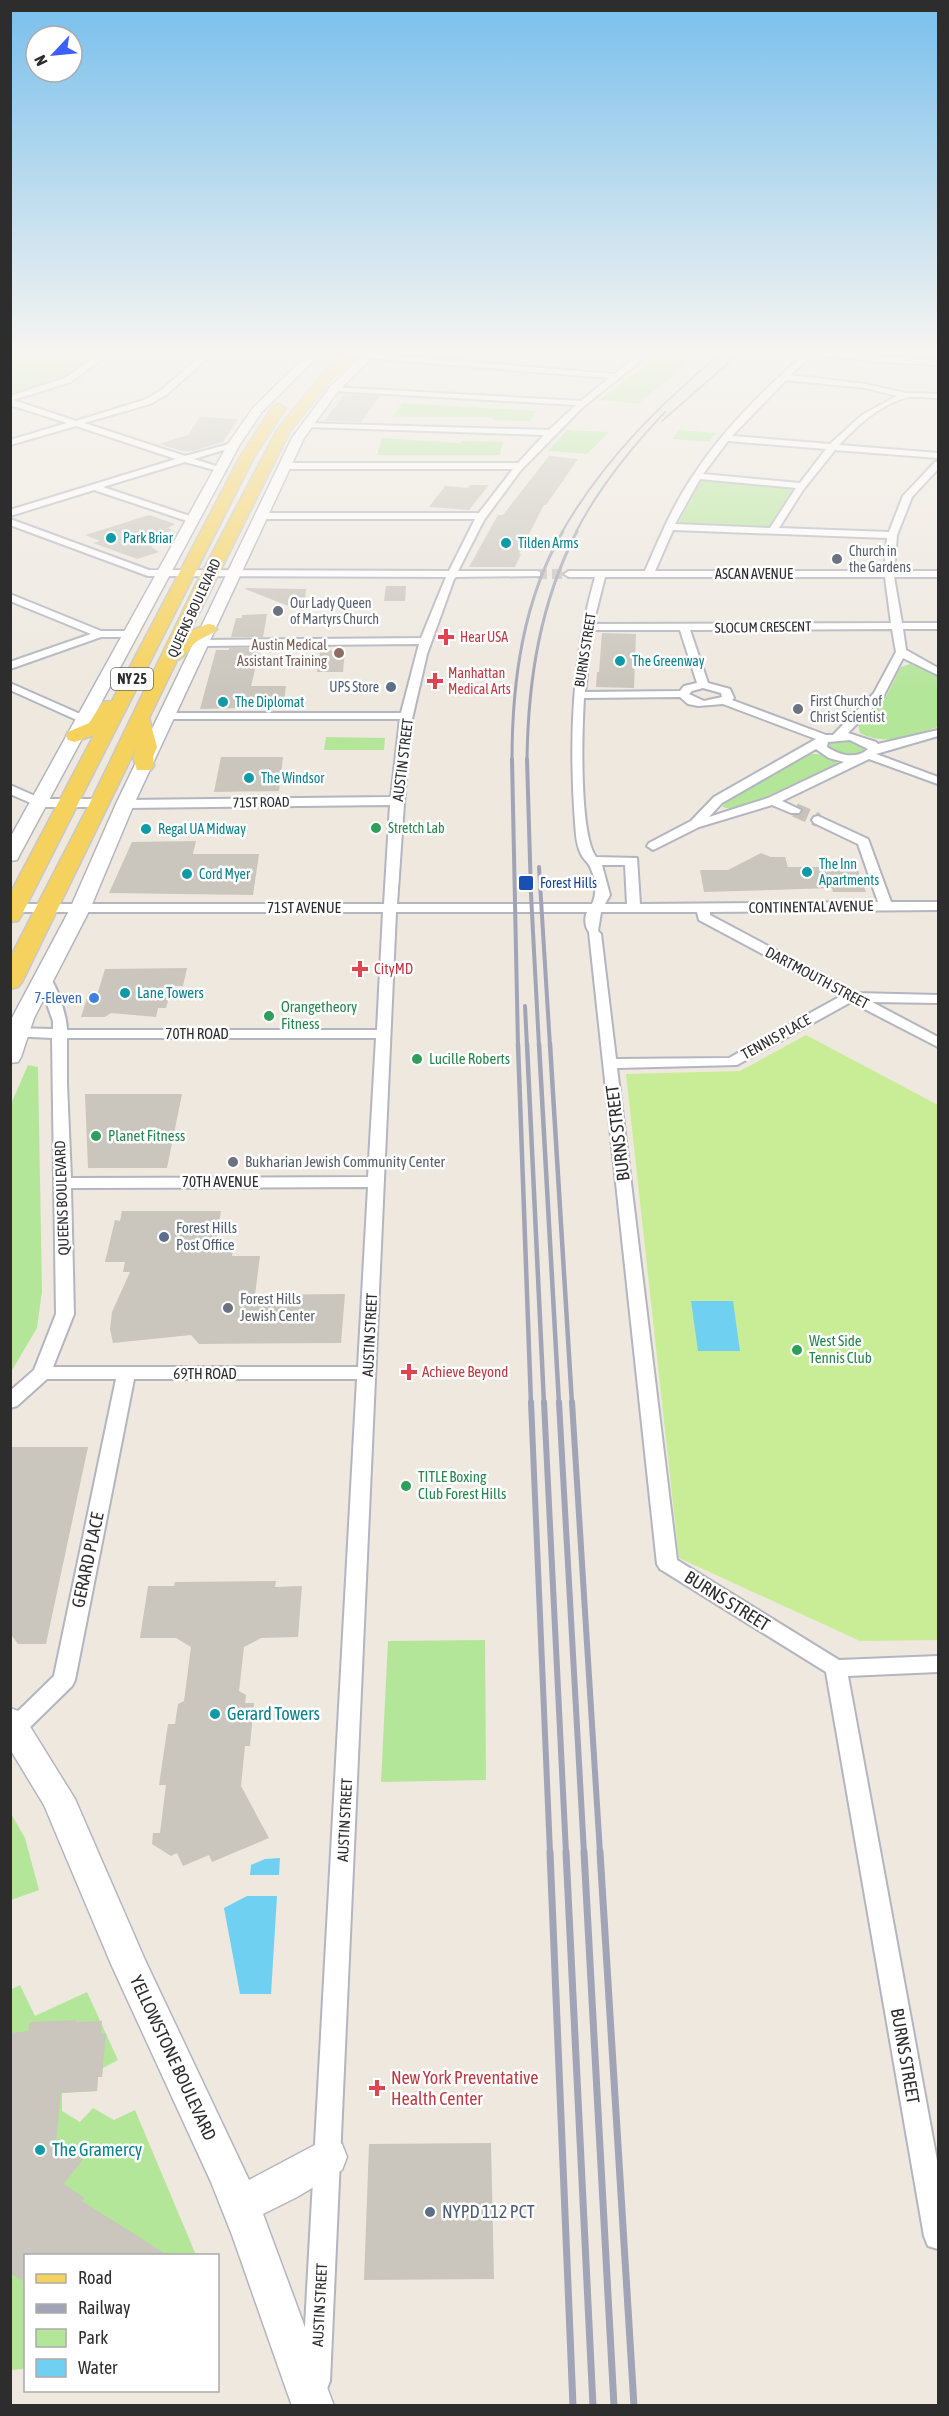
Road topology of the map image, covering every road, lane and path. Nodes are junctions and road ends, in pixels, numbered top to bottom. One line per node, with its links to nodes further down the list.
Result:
1 (174, 463): 16 (street)
2 (197, 463): 13 (street)
3 (223, 463): 13 (street)
4 (245, 463): 27 (main road, QUEENS BOULEVARD / NY 25)
5 (267, 463): 28 (main road, QUEENS BOULEVARD / NY 25)
6 (286, 463): 11 (street, QUEENS BOULEVARD)
7 (523, 463): 12 (street, AUSTIN STREET)
8 (707, 463): 14 (street)
9 (821, 463): 15 (street)
10 (939, 464): 24 (street)
11 (284, 466): 12 (street); 18 (street, QUEENS BOULEVARD)
12 (520, 466): 19 (street, AUSTIN STREET)
13 (219, 470): 20 (street)
14 (697, 476): 15 (street); 22 (street)
15 (801, 486): 23 (street)
16 (93, 487): 17 (street); 20 (street)
17 (10, 513)
18 (261, 516): 19 (street); 29 (street, QUEENS BOULEVARD)
19 (481, 516): 30 (street, AUSTIN STREET)
20 (193, 520): 26 (street)
21 (10, 522): 26 (street)
22 (670, 527): 23 (street); 34 (street)
23 (774, 529): 24 (street)
24 (892, 535): 25 (street)
25 (889, 573): 34 (street, ASCAN AVENUE); 35 (street, ASCAN AVENUE); 37 (street)
26 (162, 574): 27 (street); 42 (street)
27 (188, 574): 28 (street); 49 (main road, QUEENS BOULEVARD / NY 25)
28 (209, 574): 29 (street); 47 (main road, QUEENS BOULEVARD / NY 25)
29 (235, 574): 30 (street); 43 (street, QUEENS BOULEVARD)
30 (451, 574): 31 (street); 44 (street, AUSTIN STREET)
31 (537, 574)
32 (569, 574): 33 (street, ASCAN AVENUE)
33 (601, 574): 34 (street, ASCAN AVENUE); 39 (street, BURNS STREET)
34 (649, 574)
35 (939, 574)
36 (10, 597): 41 (street)
37 (895, 626): 38 (street, SLOCUM CRESCENT); 40 (street, SLOCUM CRESCENT); 45 (street)
38 (939, 626)
39 (587, 627): 40 (street, SLOCUM CRESCENT); 53 (street, BURNS STREET)
40 (685, 629): 50 (street)
41 (100, 634): 42 (street); 46 (street)
42 (132, 634): 58 (street)
43 (205, 636): 44 (street); 47 (main road); 55 (street, QUEENS BOULEVARD)
44 (425, 641): 56 (street, AUSTIN STREET)
45 (901, 652): 48 (street); 61 (street)
46 (10, 666)
47 (166, 667): 57 (main road, QUEENS BOULEVARD / NY 25)
48 (939, 672)
49 (131, 681): 60 (main road); 70 (main road, QUEENS BOULEVARD / NY 25)
50 (703, 685): 52 (street); 54 (street)
51 (10, 686): 58 (street)
52 (683, 694): 53 (street); 54 (street)
53 (578, 695): 77 (street, BURNS STREET)
54 (724, 701): 62 (street)
55 (168, 716): 56 (street); 64 (street, QUEENS BOULEVARD)
56 (407, 716): 67 (street, AUSTIN STREET)
57 (141, 718): 64 (main road); 71 (main road, QUEENS BOULEVARD / NY 25)
58 (83, 719): 60 (street)
59 (939, 733): 63 (street)
60 (75, 736): 69 (street)
61 (838, 736): 62 (street); 63 (street)
62 (823, 741): 63 (street); 75 (street)
63 (868, 754): 65 (street); 68 (street)
64 (144, 766): 72 (street, QUEENS BOULEVARD)
65 (939, 781)
66 (10, 789): 69 (street)
67 (397, 801): 72 (street, 71ST ROAD); 82 (street, AUSTIN STREET)
68 (772, 801): 73 (street); 75 (street)
69 (40, 803): 70 (street); 76 (street)
70 (67, 803): 71 (street); 87 (main road, QUEENS BOULEVARD / NY 25)
71 (100, 803): 85 (main road, QUEENS BOULEVARD / NY 25)
72 (125, 804): 86 (street, QUEENS BOULEVARD)
73 (795, 810)
74 (818, 820): 79 (street)
75 (695, 824): 78 (street)
76 (10, 856)
77 (592, 861): 78 (street); 81 (street, BURNS STREET)
78 (632, 861): 83 (street)
79 (886, 906): 80 (street, CONTINENTAL AVENUE); 84 (street, CONTINENTAL AVENUE)
80 (939, 906)
81 (597, 907): 82 (street, 71ST AVENUE); 83 (street, CONTINENTAL AVENUE); 97 (street, BURNS STREET)
82 (390, 908): 86 (street, 71ST AVENUE); 94 (street, AUSTIN STREET)
83 (634, 908): 84 (street, CONTINENTAL AVENUE)
84 (703, 908): 90 (street, DARTMOUTH STREET)
85 (47, 909): 86 (street, 71ST AVENUE); 87 (street, 71ST AVENUE); 89 (main road, QUEENS BOULEVARD / NY 25)
86 (80, 909): 88 (street, QUEENS BOULEVARD)
87 (12, 911)
88 (45, 979): 92 (street, QUEENS BOULEVARD); 93 (street, QUEENS BOULEVARD)
89 (10, 982)
90 (850, 997): 91 (street); 95 (street, DARTMOUTH STREET); 97 (street, TENNIS PLACE)
91 (939, 999)
92 (15, 1032): 93 (street, 70TH ROAD); 96 (street, QUEENS BOULEVARD)
93 (60, 1034): 94 (street, 70TH ROAD); 99 (street, QUEENS BOULEVARD)
94 (384, 1034): 98 (street, AUSTIN STREET)
95 (939, 1043)
96 (10, 1057)
97 (610, 1064): 105 (street, BURNS STREET)
98 (378, 1182): 99 (street, 70TH AVENUE); 100 (street, AUSTIN STREET)
99 (62, 1183): 101 (street, QUEENS BOULEVARD)
100 (368, 1373): 102 (street, 69TH ROAD); 107 (street, AUSTIN STREET)
101 (42, 1374): 102 (street, 69TH ROAD); 103 (street, QUEENS BOULEVARD)
102 (126, 1374): 106 (street, GERARD PLACE)
103 (10, 1402)
104 (939, 1664): 105 (street)
105 (836, 1668): 109 (street, BURNS STREET)
106 (13, 1725): 108 (street, YELLOWSTONE BOULEVARD)
107 (328, 2157): 108 (street); 110 (street, AUSTIN STREET)
108 (240, 2205): 110 (street, YELLOWSTONE BOULEVARD)
109 (939, 2236)
110 (314, 2406)

